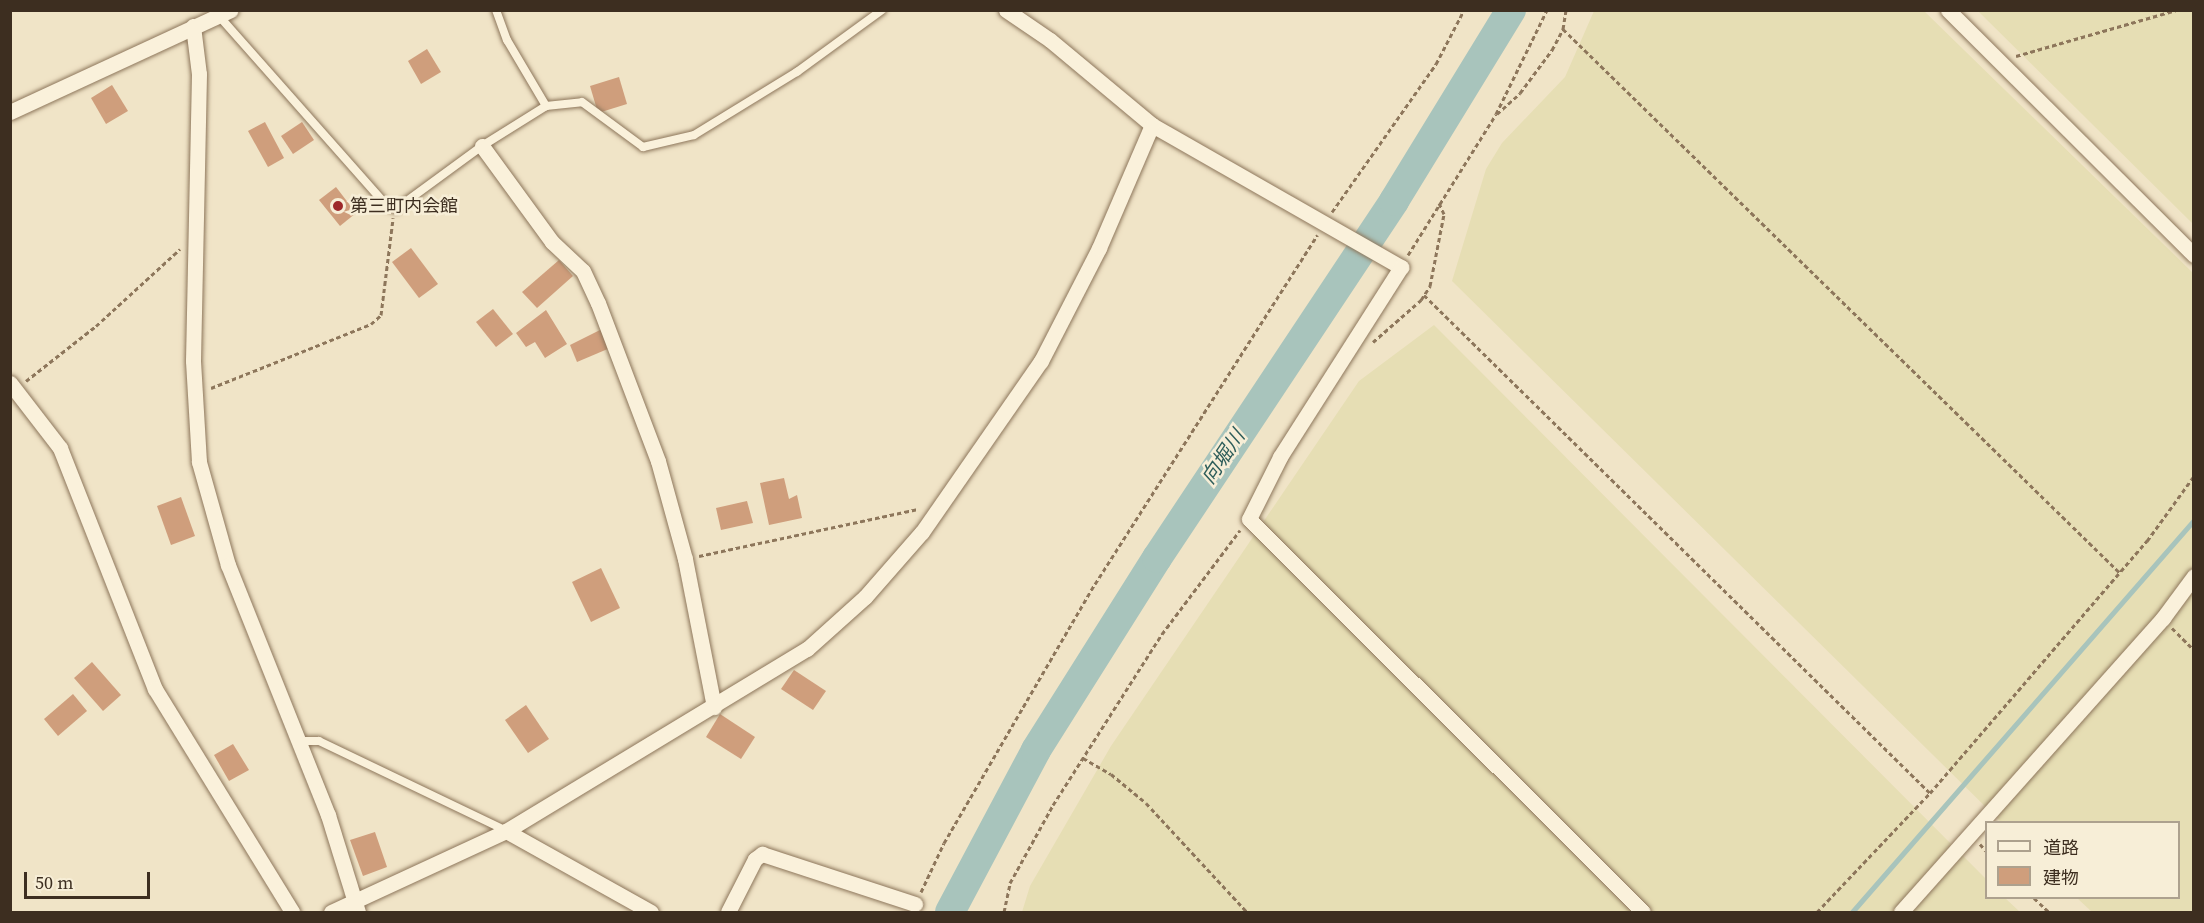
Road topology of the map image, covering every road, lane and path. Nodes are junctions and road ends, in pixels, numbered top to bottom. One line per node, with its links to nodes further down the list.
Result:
1 (496, 10): 13 (lane)
2 (882, 10): 13 (lane)
3 (1006, 10): 16 (street)
4 (1464, 10): 20 (path)
5 (1547, 10): 15 (path)
6 (1566, 10): 11 (path)
7 (1948, 10): 12 (street)
8 (2176, 10): 12 (path)
9 (225, 13): 10 (street); 19 (lane)
10 (194, 26): 14 (street); 21 (street)
11 (1563, 29): 15 (path); 32 (path)
12 (2003, 65): 22 (street)
13 (546, 106): 17 (lane)
14 (10, 112)
15 (1496, 114): 18 (path)
16 (1152, 125): 20 (street); 29 (street)
17 (483, 146): 19 (lane); 31 (street)
18 (1439, 203): 23 (path); 24 (path)
19 (396, 209): 27 (path)
20 (1330, 226): 23 (street); 42 (path)
21 (195, 245): 26 (path); 27 (street)
22 (2193, 255)
23 (1396, 265): 30 (street)
24 (1424, 295): 25 (path); 39 (path)
25 (1367, 346)
26 (13, 386): 44 (street)
27 (195, 394): 37 (street)
28 (2193, 477): 32 (path)
29 (942, 504): 31 (path); 36 (street)
30 (1249, 519): 38 (path); 50 (street)
31 (685, 559): 36 (street)
32 (2120, 573): 39 (path)
33 (2193, 576): 34 (street)
34 (2163, 618): 35 (path); 52 (street)
35 (2193, 650)
36 (714, 707): 40 (street)
37 (300, 741): 40 (lane); 43 (street)
38 (1083, 758): 48 (path); 49 (path)
39 (1930, 793): 51 (path)
40 (506, 831): 43 (street); 46 (street)
41 (2036, 899): 53 (path)
42 (915, 904): 47 (street)
43 (356, 907): 45 (street)
44 (292, 912)
45 (332, 912)
46 (651, 912)
47 (728, 912)
48 (1004, 912)
49 (1247, 912)
50 (1643, 912)
51 (1817, 912)
52 (1901, 912)
53 (2049, 912)

